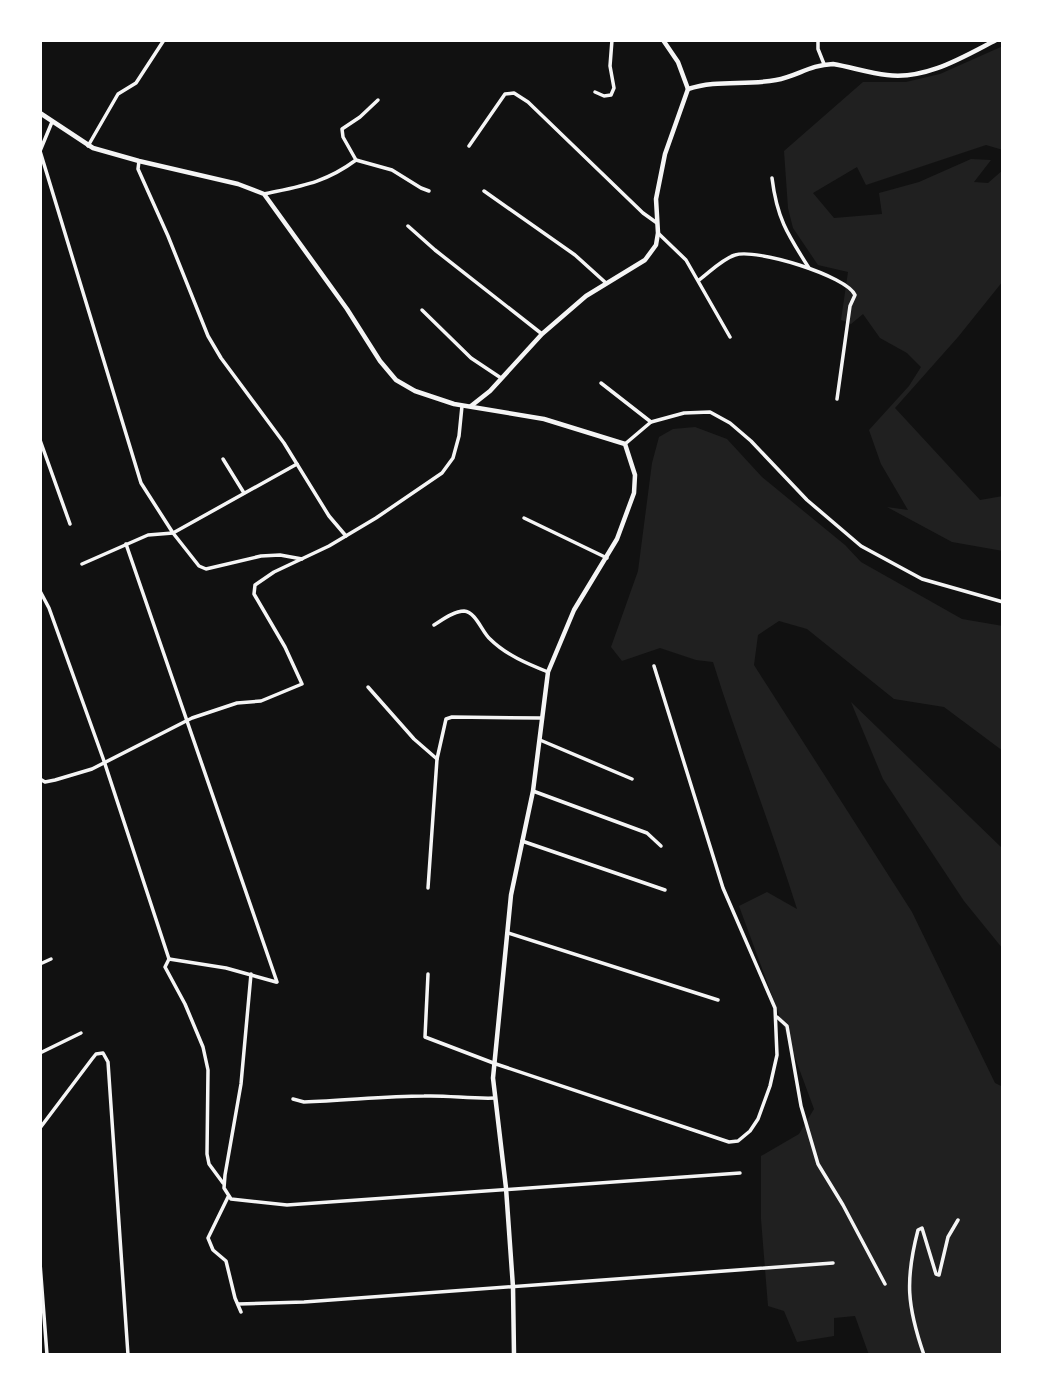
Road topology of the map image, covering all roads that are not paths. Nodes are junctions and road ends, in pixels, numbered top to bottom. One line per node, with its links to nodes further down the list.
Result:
1 (164, 40): 12 (street)
2 (612, 40): 8 (street)
3 (663, 40): 7 (street)
4 (818, 40): 6 (street)
5 (996, 40): 6 (street)
6 (824, 64): 7 (street)
7 (688, 89): 20 (street)
8 (594, 92)
9 (378, 100): 14 (street)
10 (40, 113): 11 (street)
11 (52, 122): 12 (street); 42 (street)
12 (88, 146): 15 (street)
13 (469, 146): 20 (street)
14 (356, 160): 17 (street); 19 (street)
15 (139, 161): 19 (street); 38 (street)
16 (772, 178): 23 (street)
17 (429, 191)
18 (484, 191): 25 (street)
19 (264, 194): 32 (street)
20 (657, 223): 22 (street)
21 (408, 226): 27 (street)
22 (658, 233): 24 (street); 25 (street)
23 (810, 270): 24 (street); 31 (street)
24 (699, 280): 28 (street)
25 (606, 284): 27 (street)
26 (422, 310): 29 (street)
27 (542, 334): 29 (street)
28 (730, 337)
29 (501, 377): 33 (street)
30 (601, 383): 34 (street)
31 (837, 400)
32 (462, 406): 33 (street); 43 (street)
33 (471, 407): 36 (street)
34 (651, 422): 36 (street); 49 (street)
35 (40, 440): 41 (street)
36 (625, 444): 45 (street)
37 (223, 459): 39 (street)
38 (297, 464): 39 (street); 43 (street)
39 (244, 493): 42 (street)
40 (524, 518): 45 (street)
41 (70, 524)
42 (173, 533): 44 (street); 46 (street)
43 (346, 536): 46 (street)
44 (126, 544): 47 (street); 55 (street)
45 (607, 558): 52 (street)
46 (304, 559): 55 (street)
47 (82, 564)
48 (40, 591): 58 (street)
49 (1003, 602)
50 (434, 625): 52 (street)
51 (654, 666): 73 (street)
52 (548, 672): 54 (street)
53 (368, 687): 57 (street)
54 (541, 718): 56 (street); 57 (street)
55 (187, 721): 58 (street); 70 (street)
56 (538, 740): 60 (street); 61 (street)
57 (437, 759): 64 (street)
58 (104, 761): 59 (street); 68 (street)
59 (40, 779)
60 (632, 779)
61 (533, 791): 62 (street); 63 (street)
62 (522, 842): 65 (street); 66 (street)
63 (661, 846)
64 (428, 888)
65 (665, 890)
66 (508, 933): 72 (street); 76 (street)
67 (51, 959): 69 (street)
68 (167, 962): 70 (street); 81 (street)
69 (40, 964)
70 (251, 974): 81 (street)
71 (428, 974): 76 (street)
72 (718, 1000)
73 (775, 1016): 76 (street); 87 (street)
74 (81, 1033): 75 (street)
75 (40, 1053)
76 (496, 1064): 77 (street)
77 (495, 1098): 78 (street); 82 (street)
78 (293, 1099)
79 (40, 1128): 92 (street)
80 (740, 1173): 82 (street)
81 (224, 1185): 83 (street)
82 (506, 1188): 83 (street); 88 (street)
83 (229, 1198): 89 (street)
84 (958, 1220): 94 (street)
85 (833, 1263): 88 (street)
86 (40, 1264): 91 (street)
87 (885, 1284)
88 (513, 1287): 89 (street); 93 (street)
89 (238, 1304): 90 (street)
90 (240, 1312)
91 (47, 1355)
92 (128, 1355)
93 (514, 1355)
94 (924, 1355)

